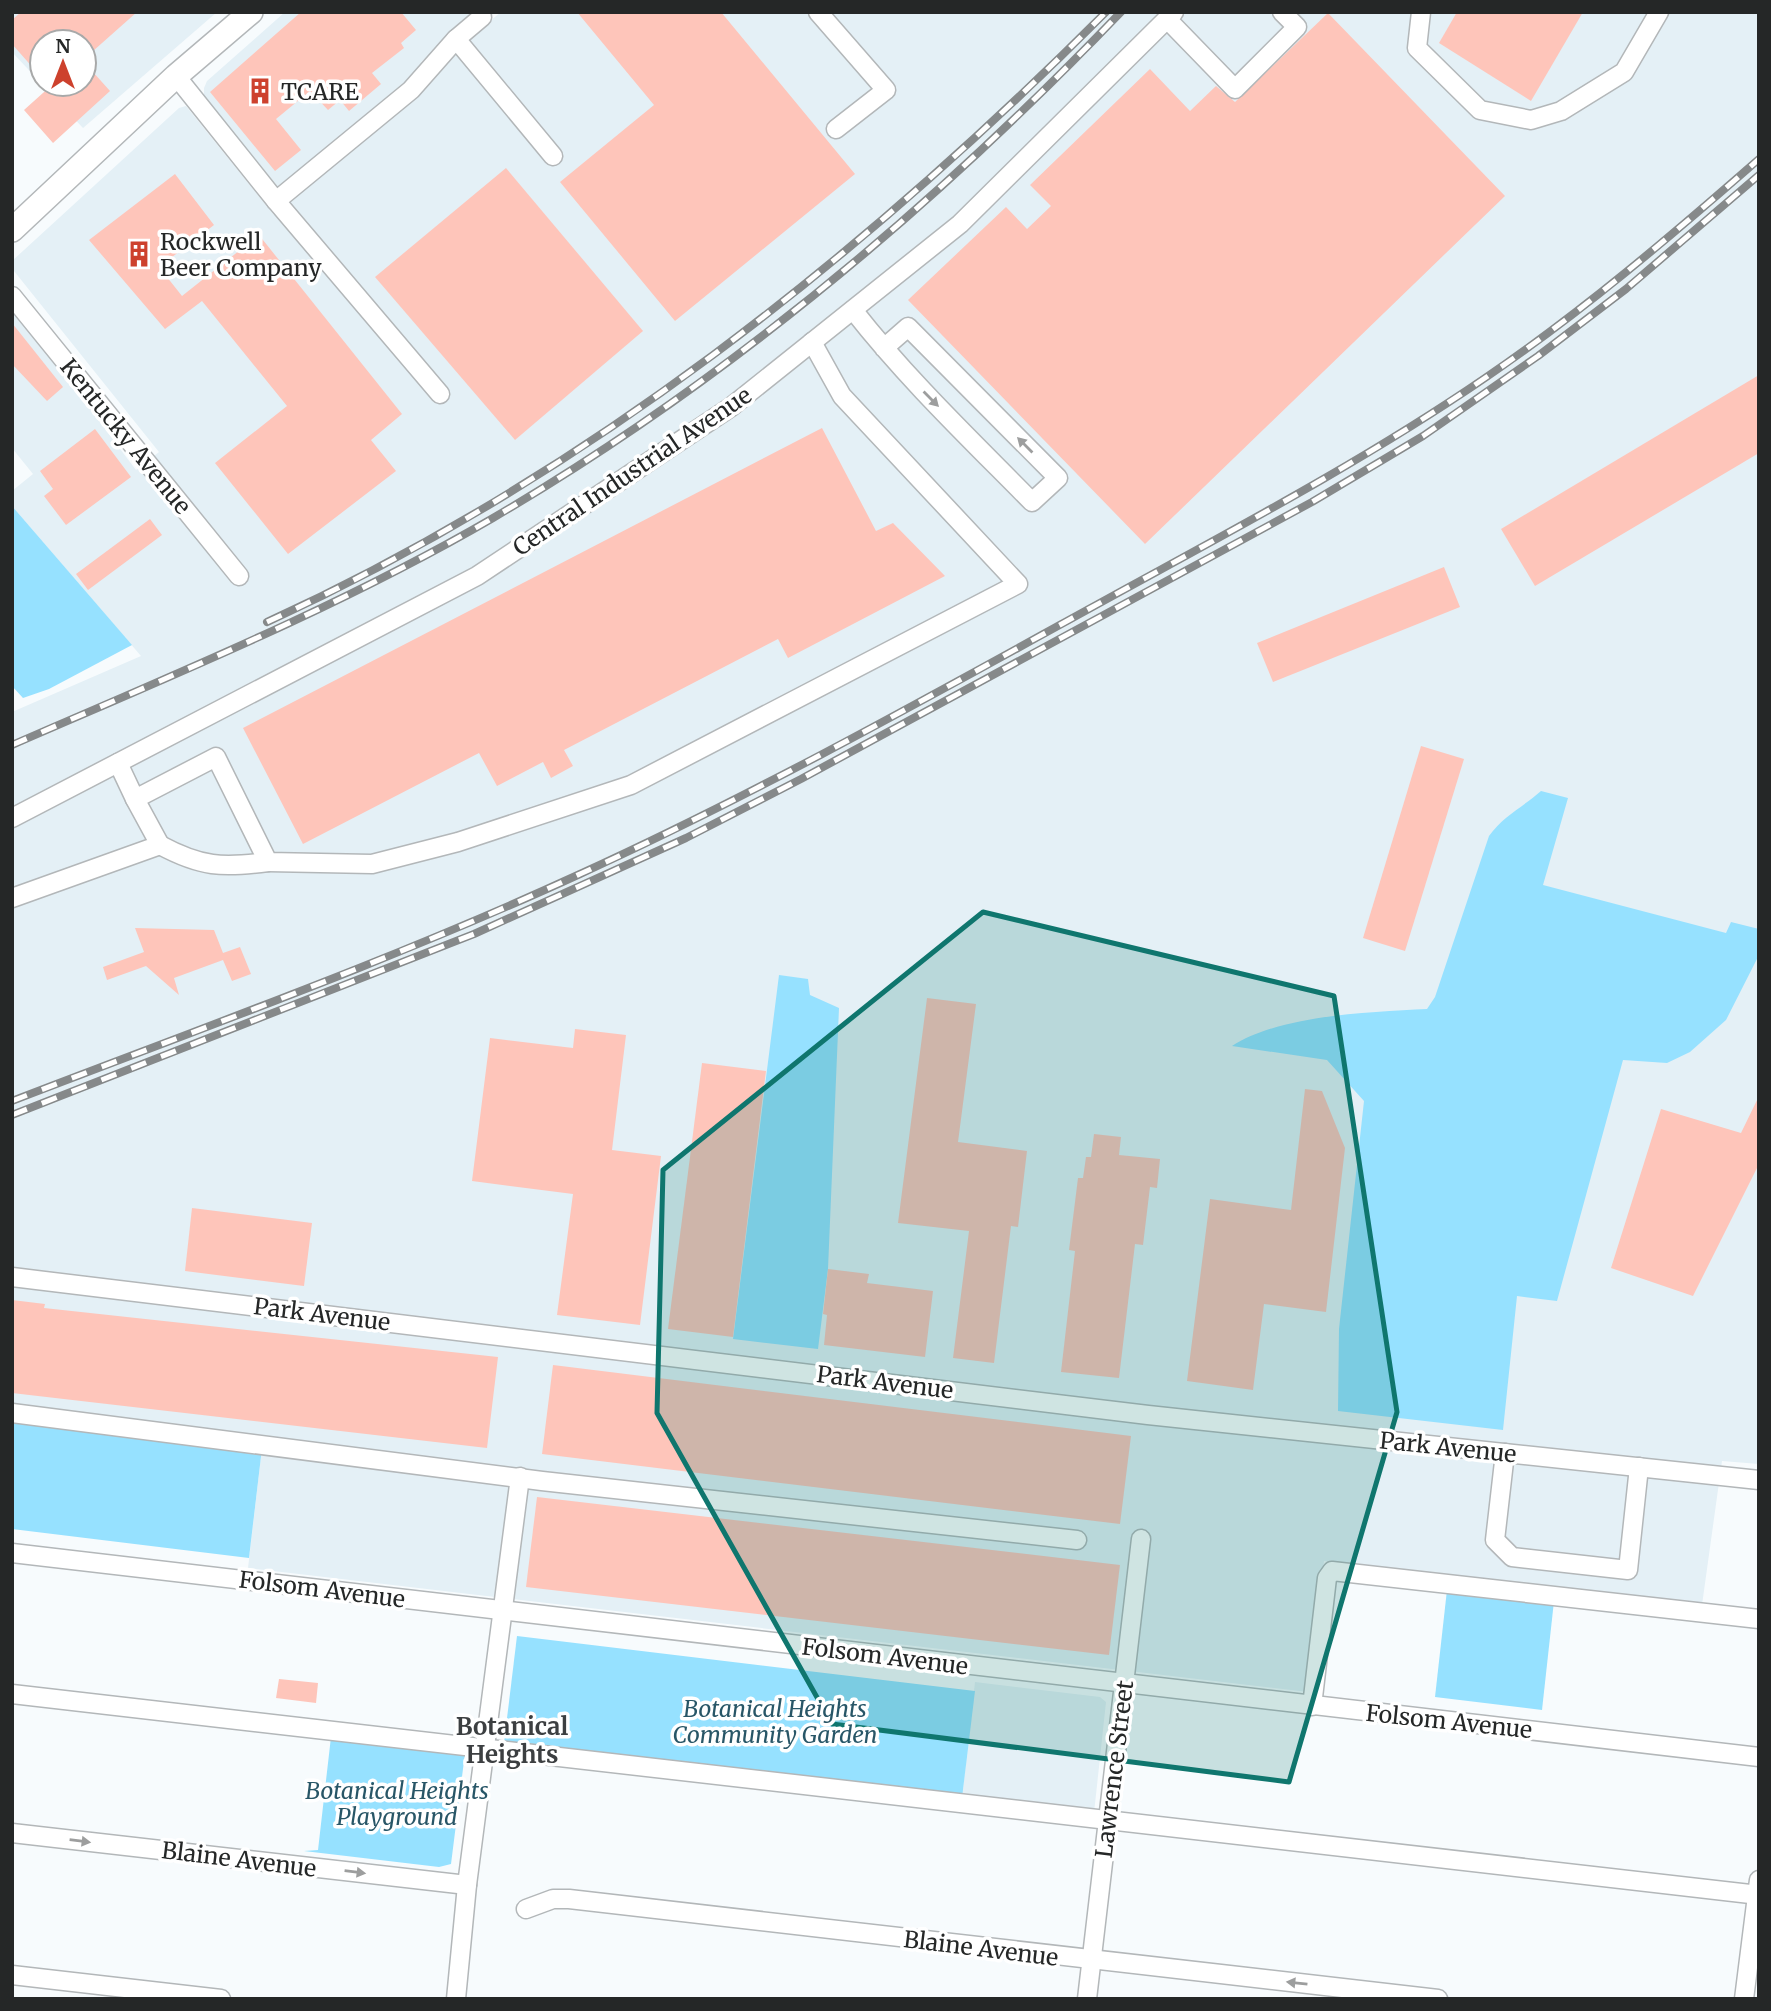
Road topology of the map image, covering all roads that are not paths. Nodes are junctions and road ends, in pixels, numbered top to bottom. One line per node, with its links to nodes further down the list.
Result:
1 (251, 12): 9 (main road)
2 (818, 12): 10 (street)
3 (1282, 12): 7 (street)
4 (1421, 12): 5 (street)
5 (1659, 12)
6 (483, 14): 8 (street)
7 (1170, 15): 15 (street, Central Industrial Avenue)
8 (456, 39): 11 (street); 12 (street)
9 (176, 76): 12 (street); 13 (main road)
10 (836, 129)
11 (553, 156)
12 (276, 201): 18 (street)
13 (12, 230)
14 (12, 296): 19 (street, Kentucky Avenue)
15 (853, 310): 16 (street, Central Industrial Avenue); 17 (street)
16 (812, 342): 20 (street, Central Industrial Avenue); 24 (street)
17 (884, 348): 17 (street, one-way to 17)
18 (440, 394)
19 (239, 576)
20 (118, 762): 21 (street); 22 (street, Central Industrial Avenue)
21 (135, 799): 23 (street); 24 (street)
22 (12, 818)
23 (160, 845): 24 (street); 25 (street)
24 (268, 862)
25 (12, 898)
26 (12, 1277): 28 (street, Park Avenue)
27 (12, 1413): 30 (street)
28 (1505, 1453): 29 (street, Park Avenue); 29 (street)
29 (1639, 1467): 31 (street, Park Avenue)
30 (520, 1477): 33 (street); 35 (street)
31 (1759, 1480)
32 (1141, 1539): 37 (street, Lawrence Street)
33 (1077, 1540)
34 (12, 1553): 35 (street, Folsom Avenue)
35 (501, 1611): 37 (street, Folsom Avenue); 40 (street)
36 (1759, 1619): 39 (street)
37 (1125, 1685): 39 (street, Folsom Avenue); 42 (street, Lawrence Street)
38 (12, 1694): 40 (street)
39 (1312, 1706): 41 (street, Folsom Avenue)
40 (484, 1748): 42 (street); 44 (street)
41 (1759, 1757)
42 (1108, 1818): 45 (street); 47 (street, Lawrence Street)
43 (12, 1833): 44 (street, Blaine Avenue, one-way to 44)
44 (467, 1885): 50 (street)
45 (1758, 1890): 53 (street)
46 (526, 1909): 47 (street, Blaine Avenue)
47 (1092, 1961): 51 (street, Lawrence Street); 52 (street, Blaine Avenue, one-way to 47)
48 (12, 1975): 49 (street)
49 (221, 1999)
50 (456, 1999)
51 (1087, 1999)
52 (1438, 1999)
53 (1744, 1999)

